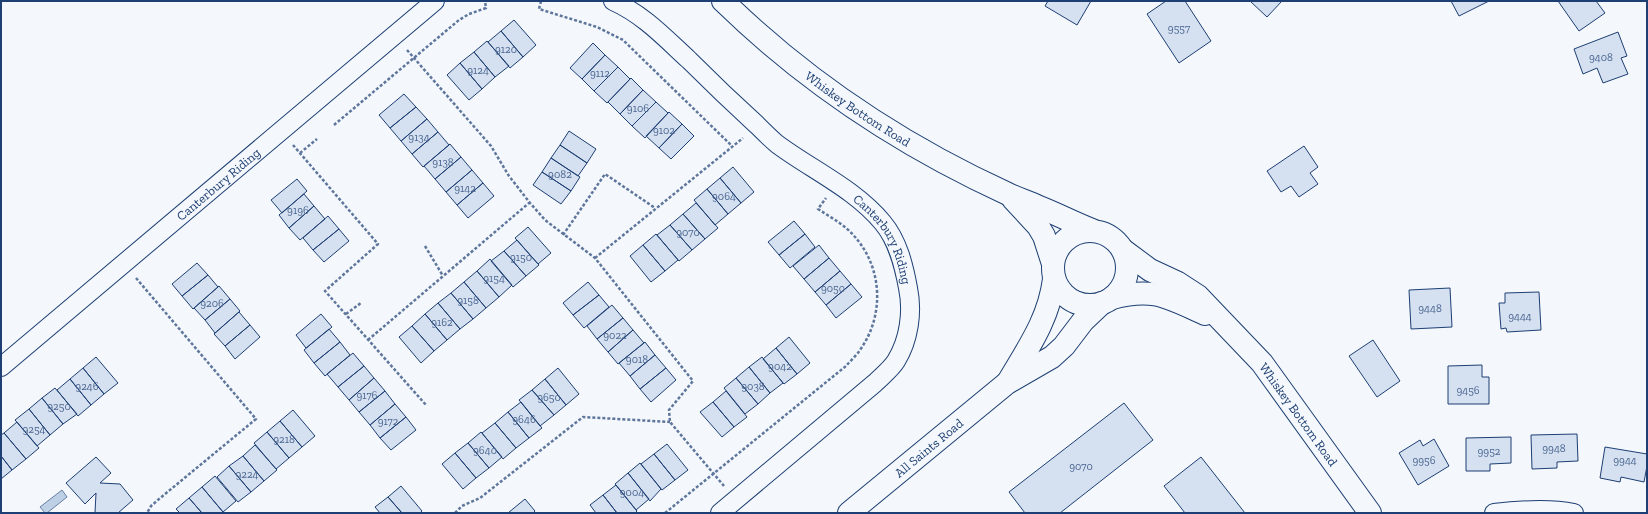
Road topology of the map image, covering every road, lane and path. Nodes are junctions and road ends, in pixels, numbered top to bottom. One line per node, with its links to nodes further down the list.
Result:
1 (435, 1): 6 (street, Canterbury Riding)
2 (485, 1): 7 (path)
3 (541, 1): 12 (path)
4 (613, 1): 9 (street, Canterbury Riding)
5 (723, 1): 15 (street, Whiskey Bottom Road)
6 (394, 35): 7 (path); 31 (street, Canterbury Riding)
7 (414, 58): 8 (path); 16 (path)
8 (334, 125)
9 (757, 126): 12 (path); 36 (street, Canterbury Riding)
10 (317, 139): 13 (path)
11 (292, 144): 13 (path)
12 (732, 146): 17 (path)
13 (300, 153): 28 (path)
14 (828, 195): 35 (path)
15 (1009, 195): 18 (street, Whiskey Bottom Road); 23 (street, Whiskey Bottom Road)
16 (530, 203): 19 (path); 25 (path)
17 (655, 208): 19 (path); 22 (path)
18 (1092, 230): 21 (street); 23 (street)
19 (563, 235): 22 (path)
20 (425, 246): 25 (path)
21 (1123, 250): 26 (street); 29 (street, Whiskey Bottom Road)
22 (595, 258): 34 (path)
23 (1053, 271): 26 (street); 32 (street, All Saints Road)
24 (132, 273): 37 (path)
25 (443, 276): 30 (path)
26 (1107, 300): 29 (street, Whiskey Bottom Road); 32 (street, All Saints Road)
27 (360, 303): 28 (path)
28 (346, 314): 30 (path)
29 (1220, 321): 42 (street, Whiskey Bottom Road)
30 (368, 340): 33 (path)
31 (1, 367)
32 (1007, 383): 41 (street, All Saints Road)
33 (426, 405)
34 (670, 422): 35 (path); 38 (path)
35 (714, 473): 36 (path); 39 (path)
36 (736, 500): 40 (street, Canterbury Riding)
37 (147, 513)
38 (455, 513)
39 (665, 513)
40 (720, 513)
41 (849, 513)
42 (1370, 513)
43 (1494, 513): 44 (street)
44 (1574, 513)

